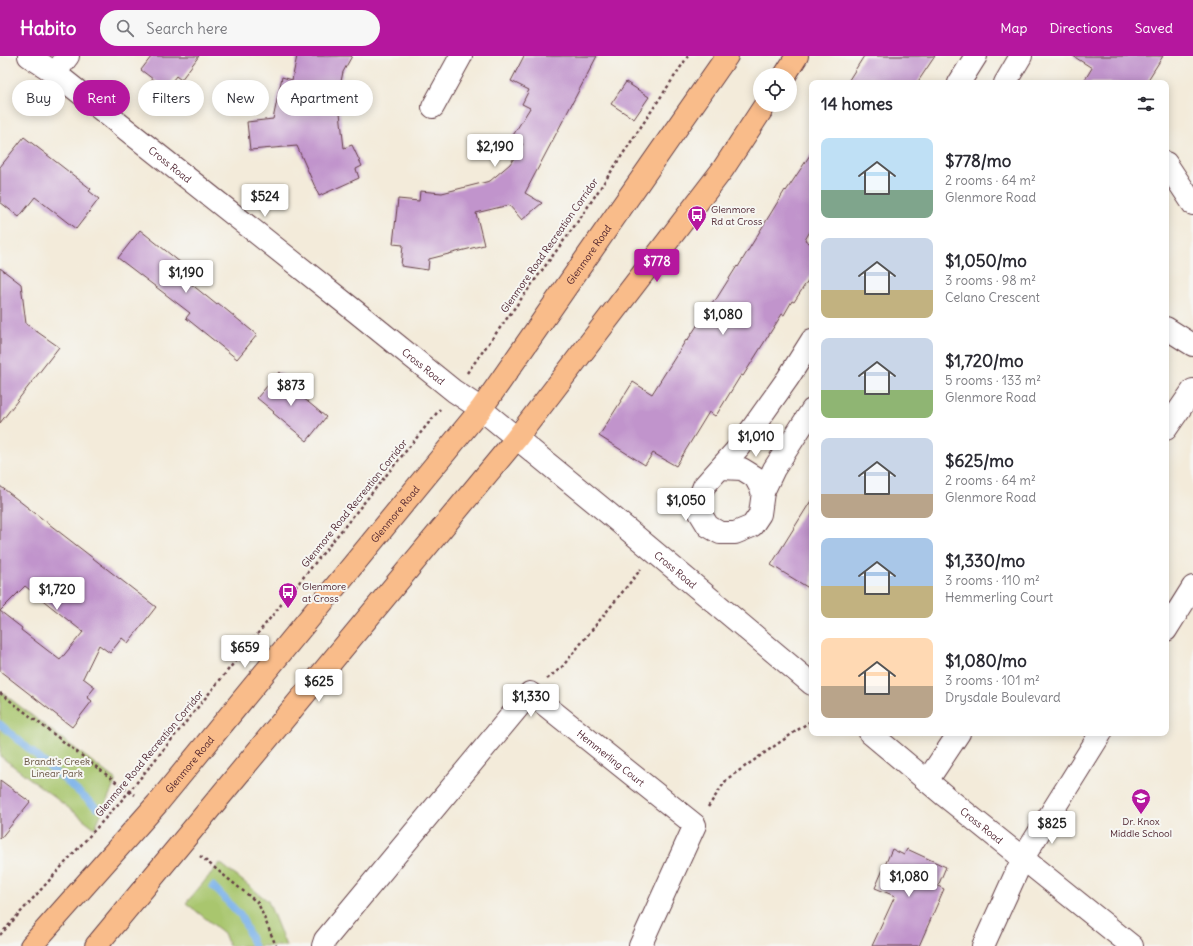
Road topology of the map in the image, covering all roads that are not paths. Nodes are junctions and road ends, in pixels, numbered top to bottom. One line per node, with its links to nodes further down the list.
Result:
1 (29, 56): 9 (street, Cross Road)
2 (68, 56): 9 (street)
3 (461, 56): 12 (street)
4 (727, 56): 20 (main road, Glenmore Road)
5 (797, 56): 8 (main road)
6 (976, 56): 10 (street)
7 (1021, 56): 11 (street)
8 (789, 68)
9 (55, 73): 20 (street, Cross Road)
10 (961, 80)
11 (1007, 80)
12 (433, 107)
13 (760, 112): 23 (main road)
14 (1169, 168): 15 (street)
15 (1193, 204)
16 (1169, 330): 18 (street)
17 (809, 345): 24 (street)
18 (1193, 345)
19 (1193, 390): 22 (street)
20 (481, 409): 23 (street, Cross Road); 34 (main road, Glenmore Road)
21 (809, 415): 25 (street)
22 (1169, 425)
23 (516, 439): 28 (street, Cross Road); 35 (main road)
24 (721, 468): 25 (street); 25 (street)
25 (763, 492)
26 (1193, 586): 27 (street)
27 (1169, 625)
28 (809, 681)
29 (874, 736): 32 (street, Cross Road)
30 (957, 736): 32 (street)
31 (1099, 736): 33 (street)
32 (927, 780): 33 (street, Cross Road)
33 (1023, 858): 38 (street); 39 (street, Cross Road)
34 (30, 946)
35 (96, 946)
36 (323, 946): 37 (street, Hemmerling Court)
37 (640, 946)
38 (983, 946)
39 (1132, 946)

